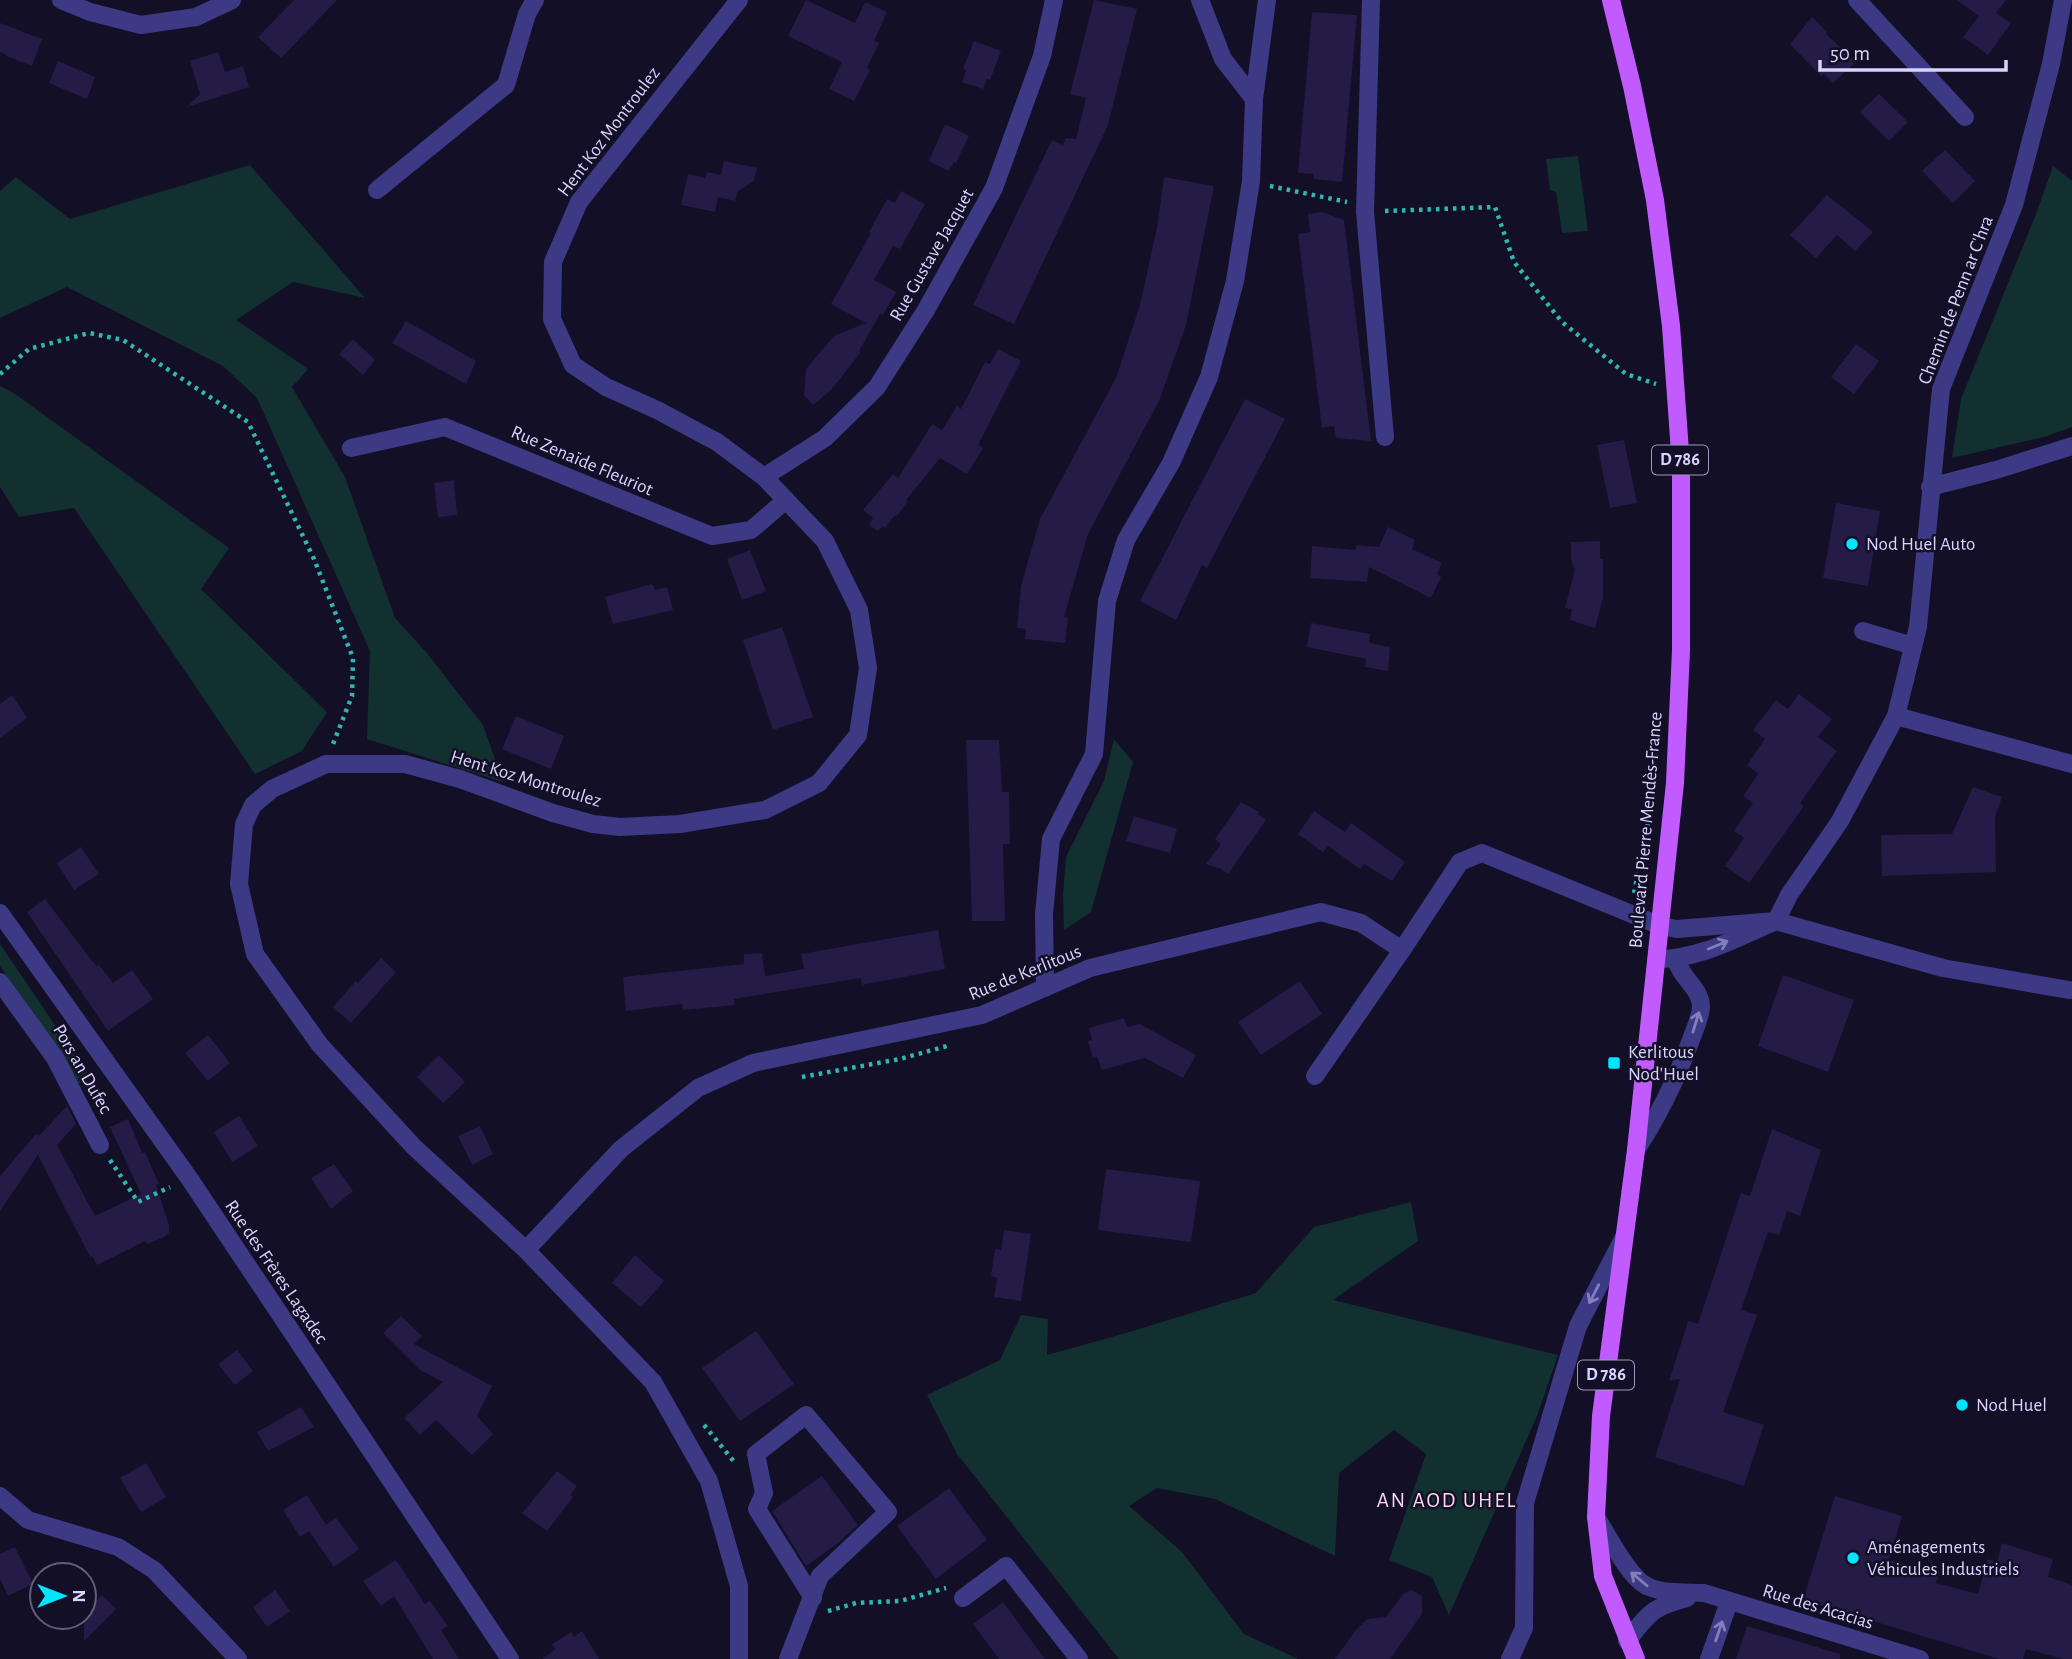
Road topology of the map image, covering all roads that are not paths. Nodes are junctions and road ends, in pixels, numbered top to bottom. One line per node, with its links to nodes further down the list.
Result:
1 (61, 0): 2 (street)
2 (232, 0)
3 (535, 0): 14 (street)
4 (738, 0): 18 (street, Hent Koz Montroulez)
5 (1055, 0): 18 (street, Rue Gustave Jacquet)
6 (1200, 0): 12 (street)
7 (1267, 0): 12 (street)
8 (1371, 0): 15 (street)
9 (1611, 0): 27 (main road, Boulevard Pierre Mendès-France / D 786)
10 (1857, 0): 13 (street)
11 (2063, 0): 19 (street, Chemin de Penn ar C'hra)
12 (1254, 99): 32 (street)
13 (1965, 117)
14 (377, 190)
15 (1385, 437)
16 (2072, 446): 19 (street)
17 (352, 448): 20 (street, Rue Zenaïde Fleuriot)
18 (764, 477): 20 (street, Hent Koz Montroulez)
19 (1930, 487): 22 (street, Chemin de Penn ar C'hra)
20 (786, 500): 38 (street, Hent Koz Montroulez)
21 (1863, 631): 22 (street)
22 (1913, 646): 23 (street, Chemin de Penn ar C'hra)
23 (1896, 716): 24 (street); 26 (street, Chemin de Penn ar C'hra)
24 (2072, 764)
25 (0, 913): 47 (street, Rue des Frères Lagadec)
26 (1776, 921): 27 (street); 30 (street, one-way to 26); 33 (street)
27 (1661, 926): 28 (street); 29 (main road, Boulevard Pierre Mendès-France / D 786)
28 (1402, 950): 32 (street, Rue de Kerlitous); 34 (street)
29 (1656, 958): 30 (street); 36 (main road, Boulevard Pierre Mendès-France / D 786)
30 (1676, 959): 36 (street, one-way to 30)
31 (0, 982): 35 (street, Pors an Dufec)
32 (1045, 988): 38 (street, Rue de Kerlitous)
33 (2069, 990)
34 (1315, 1076)
35 (100, 1145)
36 (1636, 1150): 37 (main road, Boulevard Pierre Mendès-France / D 786)
37 (1625, 1234): 40 (main road, Boulevard Pierre Mendès-France / D 786); 51 (street, one-way to 51)
38 (526, 1250): 48 (street, Hent Koz Montroulez)
39 (0, 1496): 46 (street)
40 (1596, 1517): 41 (street, Rue des Acacias, one-way to 40); 45 (main road, Boulevard Pierre Mendès-France / D 786)
41 (1704, 1593): 44 (street, Rue des Acacias); 45 (street)
42 (813, 1598): 42 (street); 49 (street)
43 (963, 1598): 50 (street)
44 (1729, 1602): 53 (street, one-way to 44); 54 (street, Rue des Acacias)
45 (1627, 1641): 52 (main road, Boulevard Pierre Mendès-France / D 786)
46 (238, 1659)
47 (510, 1659)
48 (739, 1659)
49 (788, 1659)
50 (1079, 1659)
51 (1510, 1659)
52 (1636, 1659)
53 (1709, 1659)
54 (1920, 1659)

